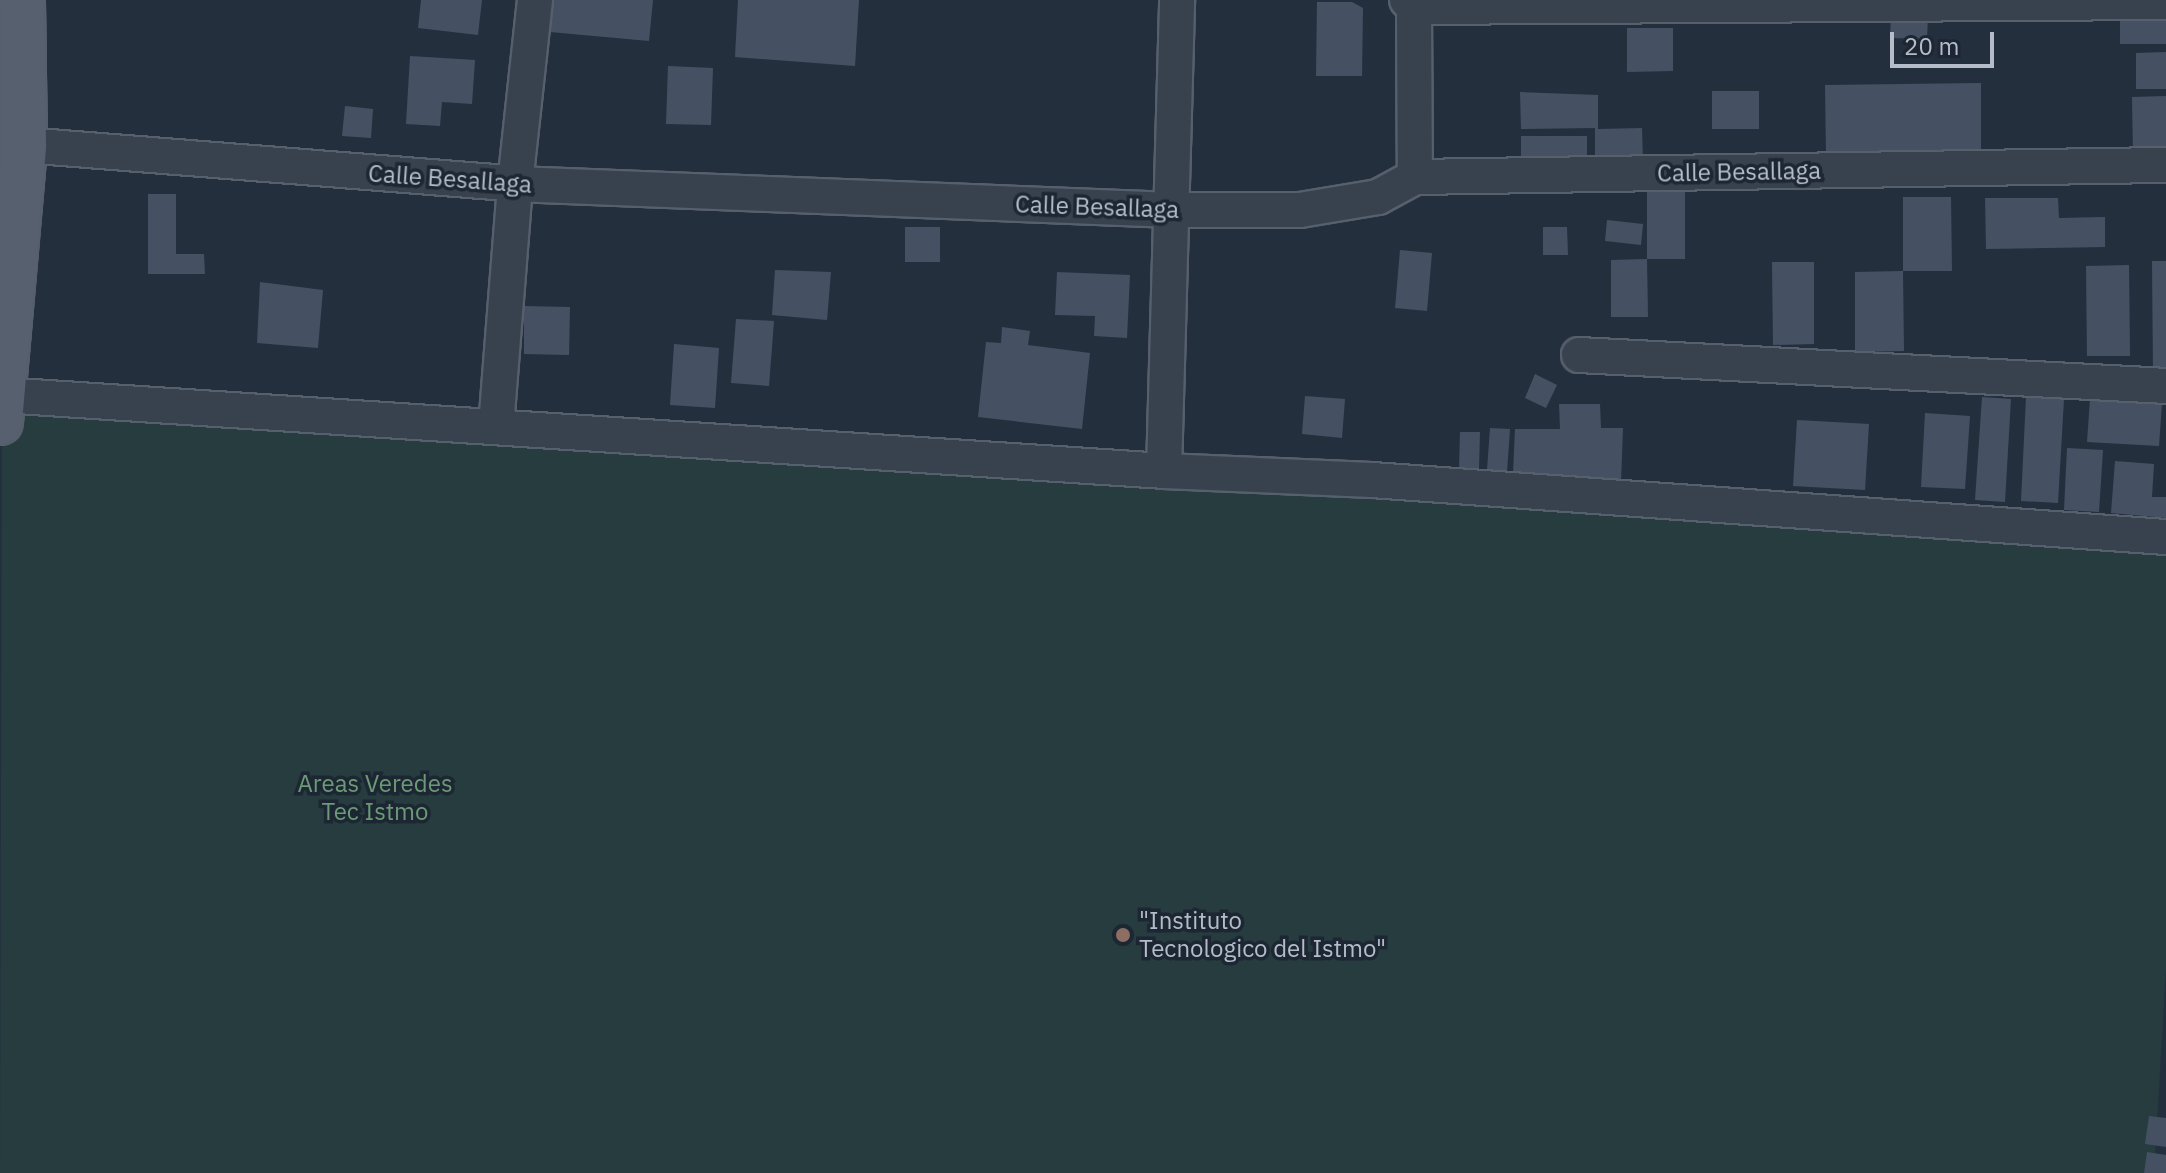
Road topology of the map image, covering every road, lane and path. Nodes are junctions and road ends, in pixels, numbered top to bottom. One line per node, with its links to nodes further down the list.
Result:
1 (22, 0): 6 (main road)
2 (535, 0): 9 (street)
3 (1177, 0): 10 (street)
4 (2166, 2): 5 (street)
5 (1411, 4): 8 (street)
6 (24, 145): 9 (street, Calle Besallaga); 13 (main road)
7 (2166, 165): 8 (street, Calle Besallaga)
8 (1415, 177): 10 (street, Calle Besallaga)
9 (515, 184): 10 (street, Calle Besallaga); 14 (street)
10 (1172, 210): 15 (street)
11 (1579, 355): 12 (street)
12 (2166, 386)
13 (1, 408): 14 (street)
14 (496, 427): 15 (street)
15 (1164, 471): 16 (street)
16 (2166, 537)

